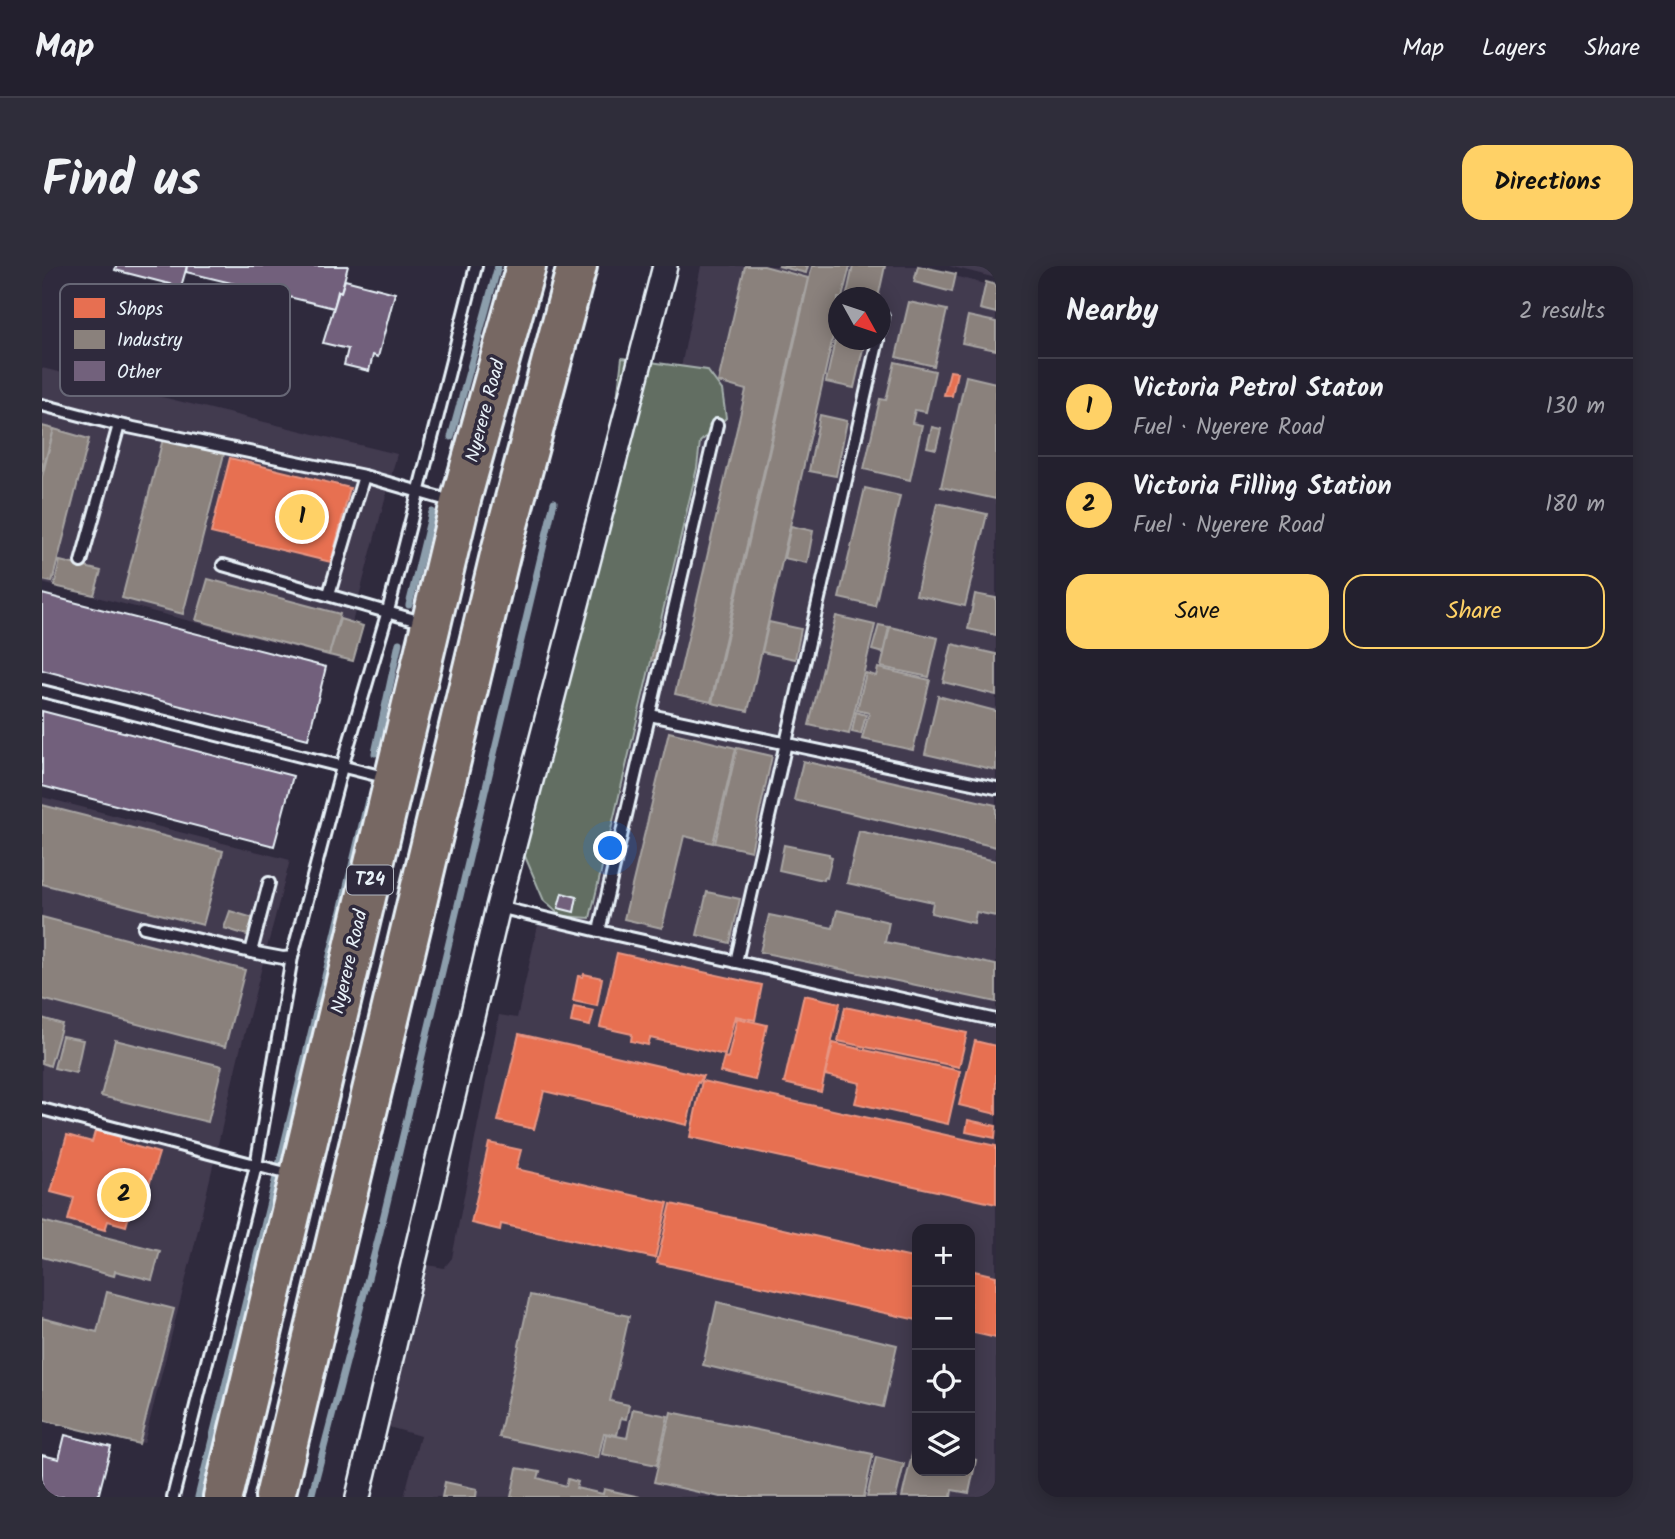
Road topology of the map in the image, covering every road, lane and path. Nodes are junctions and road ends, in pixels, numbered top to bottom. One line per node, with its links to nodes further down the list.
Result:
1 (476, 266): 10 (lane)
2 (526, 266): 11 (highway, Nyerere Road / T24)
3 (576, 266): 36 (highway, T24)
4 (665, 266): 24 (street)
5 (876, 350): 19 (lane)
6 (42, 405): 7 (lane)
7 (119, 425): 9 (lane); 12 (lane)
8 (717, 425): 18 (lane)
9 (364, 476): 10 (lane); 14 (lane)
10 (417, 491): 11 (lane); 15 (lane)
11 (460, 503): 16 (highway, Nyerere Road / T24)
12 (80, 562)
13 (223, 565): 14 (lane)
14 (329, 594): 15 (lane)
15 (388, 611): 16 (lane); 20 (lane)
16 (431, 625): 21 (highway, Nyerere Road / T24)
17 (42, 691): 20 (lane)
18 (650, 715): 19 (lane); 26 (lane)
19 (786, 744): 22 (lane); 29 (lane)
20 (342, 767): 21 (lane); 28 (lane)
21 (394, 779): 33 (highway, Nyerere Road / T24)
22 (996, 788)
23 (269, 883): 27 (lane)
24 (498, 907): 26 (lane); 37 (street)
25 (144, 927): 27 (lane)
26 (599, 932): 29 (lane)
27 (251, 952): 28 (lane)
28 (292, 957): 32 (lane)
29 (736, 962): 30 (lane)
30 (996, 1020)
31 (42, 1109): 32 (lane)
32 (256, 1166): 33 (lane); 34 (lane)
33 (299, 1177): 35 (highway, Nyerere Road / T24)
34 (173, 1497)
35 (223, 1497)
36 (275, 1497)
37 (358, 1497)

